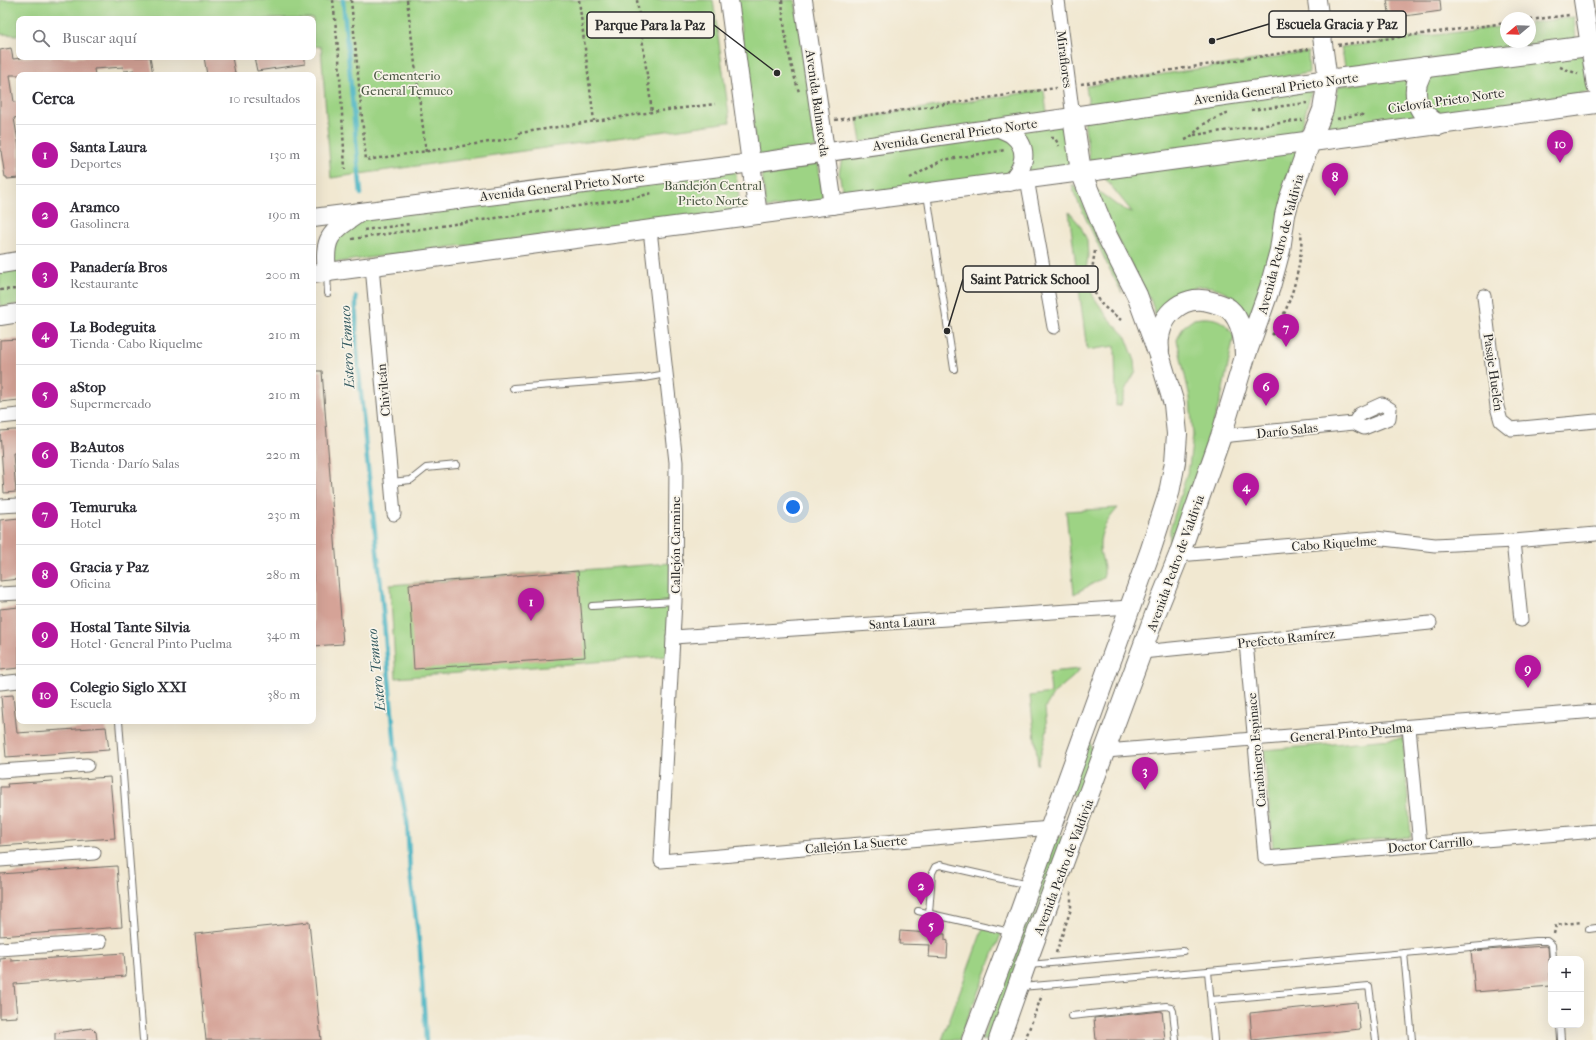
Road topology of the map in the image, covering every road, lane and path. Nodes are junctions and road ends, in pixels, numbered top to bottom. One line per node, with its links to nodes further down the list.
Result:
1 (333, 0): 42 (path)
2 (351, 0): 39 (path)
3 (408, 0): 39 (path)
4 (579, 0): 31 (path)
5 (638, 0): 26 (path)
6 (729, 0): 41 (street)
7 (782, 0): 21 (path)
8 (803, 0): 32 (street, Avenida Balmaceda)
9 (1058, 0): 19 (street, Miraflores)
10 (1317, 0): 16 (street)
11 (1583, 0): 15 (street)
12 (1569, 15): 13 (path)
13 (1536, 19)
14 (1500, 24): 16 (path)
15 (1593, 45): 17 (main road, Avenida General Prieto Norte); 20 (street)
16 (1324, 47): 18 (street); 19 (path)
17 (1425, 67): 18 (main road, Avenida General Prieto Norte); 34 (main road)
18 (1328, 80): 24 (main road, Avenida Pedro de Valdivia); 28 (main road, Avenida General Prieto Norte)
19 (1069, 86): 28 (street, Miraflores); 32 (path)
20 (1596, 86)
21 (801, 99)
22 (1596, 103): 34 (main road)
23 (715, 104): 26 (path)
24 (1332, 107): 25 (path); 29 (path); 37 (main road, Avenida Pedro de Valdivia)
25 (1245, 111)
26 (652, 112): 31 (path)
27 (1234, 112): 33 (path)
28 (1073, 117): 35 (street, Avenida General Prieto Norte); 43 (main road, Avenida Pedro de Valdivia)
29 (1368, 117)
30 (1308, 119): 36 (path)
31 (594, 121): 39 (path)
32 (821, 122): 40 (street, Avenida Balmaceda)
33 (1210, 122)
34 (1439, 125): 37 (main road)
35 (999, 128): 38 (street); 40 (street, Avenida General Prieto Norte)
36 (1193, 135)
37 (1310, 142): 43 (main road); 68 (main road, Avenida Pedro de Valdivia)
38 (1022, 147): 44 (path); 46 (street)
39 (426, 152)
40 (825, 153): 41 (street, Avenida General Prieto Norte); 49 (street, Avenida Balmaceda)
41 (752, 163): 50 (street, Avenida General Prieto Norte); 51 (street)
42 (345, 168)
43 (1081, 172): 45 (street); 69 (main road, Avenida Pedro de Valdivia)
44 (906, 179)
45 (1027, 179): 46 (street); 67 (street)
46 (1010, 182): 48 (street)
47 (654, 193): 54 (path)
48 (927, 193): 49 (street); 70 (lane)
49 (833, 205): 51 (street)
50 (362, 211): 52 (street, Avenida General Prieto Norte); 59 (street)
51 (758, 215): 53 (street)
52 (316, 218)
53 (650, 230): 58 (street); 71 (street, Callejón Carmine)
54 (350, 239)
55 (1095, 251): 66 (path)
56 (0, 261): 57 (street)
57 (16, 261)
58 (372, 266): 59 (street); 79 (street, Chivilcán)
59 (320, 273): 62 (lane)
60 (16, 289): 61 (path)
61 (0, 290)
62 (328, 293)
63 (1484, 296): 75 (street, Pasaje Huelén)
64 (16, 313): 65 (street)
65 (0, 316)
66 (1121, 320)
67 (1054, 326)
68 (1246, 357): 69 (main road); 77 (main road, Avenida Pedro de Valdivia)
69 (1160, 358): 90 (main road, Avenida Pedro de Valdivia)
70 (954, 369)
71 (666, 374): 72 (lane); 88 (street, Callejón Carmine)
72 (514, 388)
73 (16, 415): 74 (street)
74 (0, 417)
75 (1596, 421)
76 (1354, 424): 77 (street, Darío Salas)
77 (1221, 436): 85 (main road, Avenida Pedro de Valdivia)
78 (457, 465): 79 (lane)
79 (392, 482): 82 (street, Chivilcán)
80 (16, 505): 81 (street)
81 (0, 506)
82 (394, 514)
83 (1596, 534): 84 (street, Cabo Riquelme)
84 (1513, 541): 85 (street, Cabo Riquelme); 91 (street)
85 (1179, 556): 95 (main road, Avenida Pedro de Valdivia)
86 (16, 593): 87 (street)
87 (0, 594)
88 (675, 601): 89 (lane); 93 (street, Callejón Carmine)
89 (592, 606)
90 (1130, 607): 93 (street, Santa Laura); 99 (main road, Avenida Pedro de Valdivia)
91 (1521, 620)
92 (1430, 623): 94 (street, Prefecto Ramírez)
93 (674, 638): 112 (street, Callejón Carmine)
94 (1246, 642): 95 (street, Prefecto Ramírez); 102 (street, Carabinero Espinace)
95 (1142, 652): 103 (main road, Avenida Pedro de Valdivia)
96 (16, 681): 97 (street)
97 (0, 683)
98 (1596, 711): 101 (street, General Pinto Puelma)
99 (1090, 720): 103 (main road); 106 (main road, Avenida Pedro de Valdivia)
100 (119, 724): 132 (lane)
101 (1409, 727): 102 (street, General Pinto Puelma); 108 (street)
102 (1256, 740): 103 (street, General Pinto Puelma); 110 (street, Carabinero Espinace)
103 (1106, 751): 126 (main road, Avenida Pedro de Valdivia)
104 (87, 765): 105 (street)
105 (0, 771)
106 (1051, 828): 112 (street, Callejón La Suerte); 113 (main road, Avenida Pedro de Valdivia)
107 (1596, 830): 108 (street, Doctor Carrillo)
108 (1420, 845): 110 (street, Doctor Carrillo)
109 (94, 853): 111 (street)
110 (1265, 858)
111 (0, 860)
112 (661, 861)
113 (1030, 885): 115 (lane); 119 (main road, Avenida Pedro de Valdivia)
114 (918, 911): 115 (lane)
115 (930, 913): 119 (lane)
116 (1583, 922): 121 (path)
117 (1596, 928): 118 (lane)
118 (1588, 929)
119 (1013, 932): 133 (main road, Avenida Pedro de Valdivia)
120 (100, 942): 122 (street)
121 (1549, 943): 124 (lane); 125 (lane)
122 (0, 949)
123 (1183, 951): 126 (lane)
124 (1404, 953): 127 (lane); 138 (lane)
125 (1553, 956)
126 (1025, 966): 128 (main road, Avenida Pedro de Valdivia)
127 (1208, 971): 128 (lane); 129 (lane)
128 (1018, 987): 134 (main road, Avenida Pedro de Valdivia)
129 (1211, 1000): 136 (lane); 137 (lane)
130 (1072, 1016): 135 (lane)
131 (1560, 1028): 139 (lane)
132 (143, 1040)
133 (972, 1040)
134 (999, 1040)
135 (1176, 1040)
136 (1214, 1040)
137 (1376, 1040)
138 (1412, 1040)
139 (1561, 1040)

